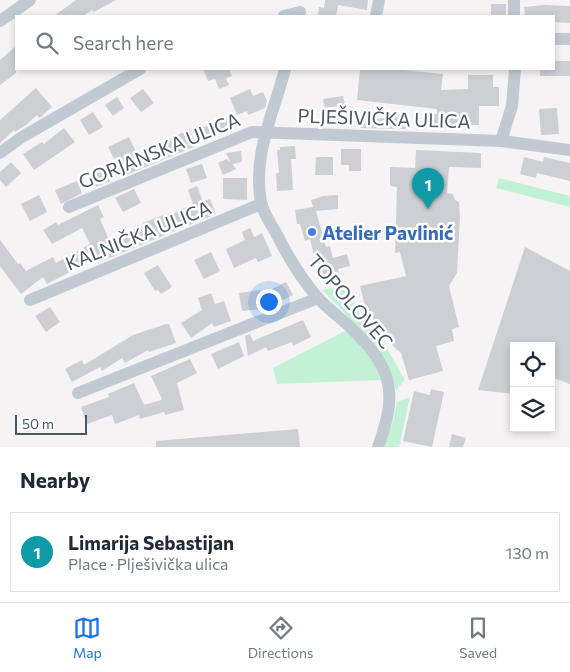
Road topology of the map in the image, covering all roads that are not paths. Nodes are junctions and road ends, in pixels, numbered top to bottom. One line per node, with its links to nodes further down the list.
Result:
1 (379, 0): 6 (street)
2 (514, 0): 7 (street)
3 (27, 1): 8 (street)
4 (301, 10): 5 (street)
5 (287, 15)
6 (376, 15)
7 (514, 15)
8 (0, 21)
9 (555, 39): 10 (street)
10 (570, 39)
11 (138, 70): 17 (street)
12 (285, 70): 14 (street, TOPOLOVEC)
13 (515, 70): 15 (street)
14 (265, 132): 15 (street, PLJEŠIVIČKA ULICA); 18 (street, TOPOLOVEC); 19 (street, GORJANSKA ULICA)
15 (501, 141): 16 (street, PLJEŠIVIČKA ULICA)
16 (570, 150)
17 (0, 153)
18 (261, 204): 20 (street, TOPOLOVEC); 21 (street, KALNIČKA ULICA)
19 (68, 207)
20 (318, 298): 22 (street); 23 (street, TOPOLOVEC)
21 (30, 300)
22 (78, 393)
23 (378, 447)

